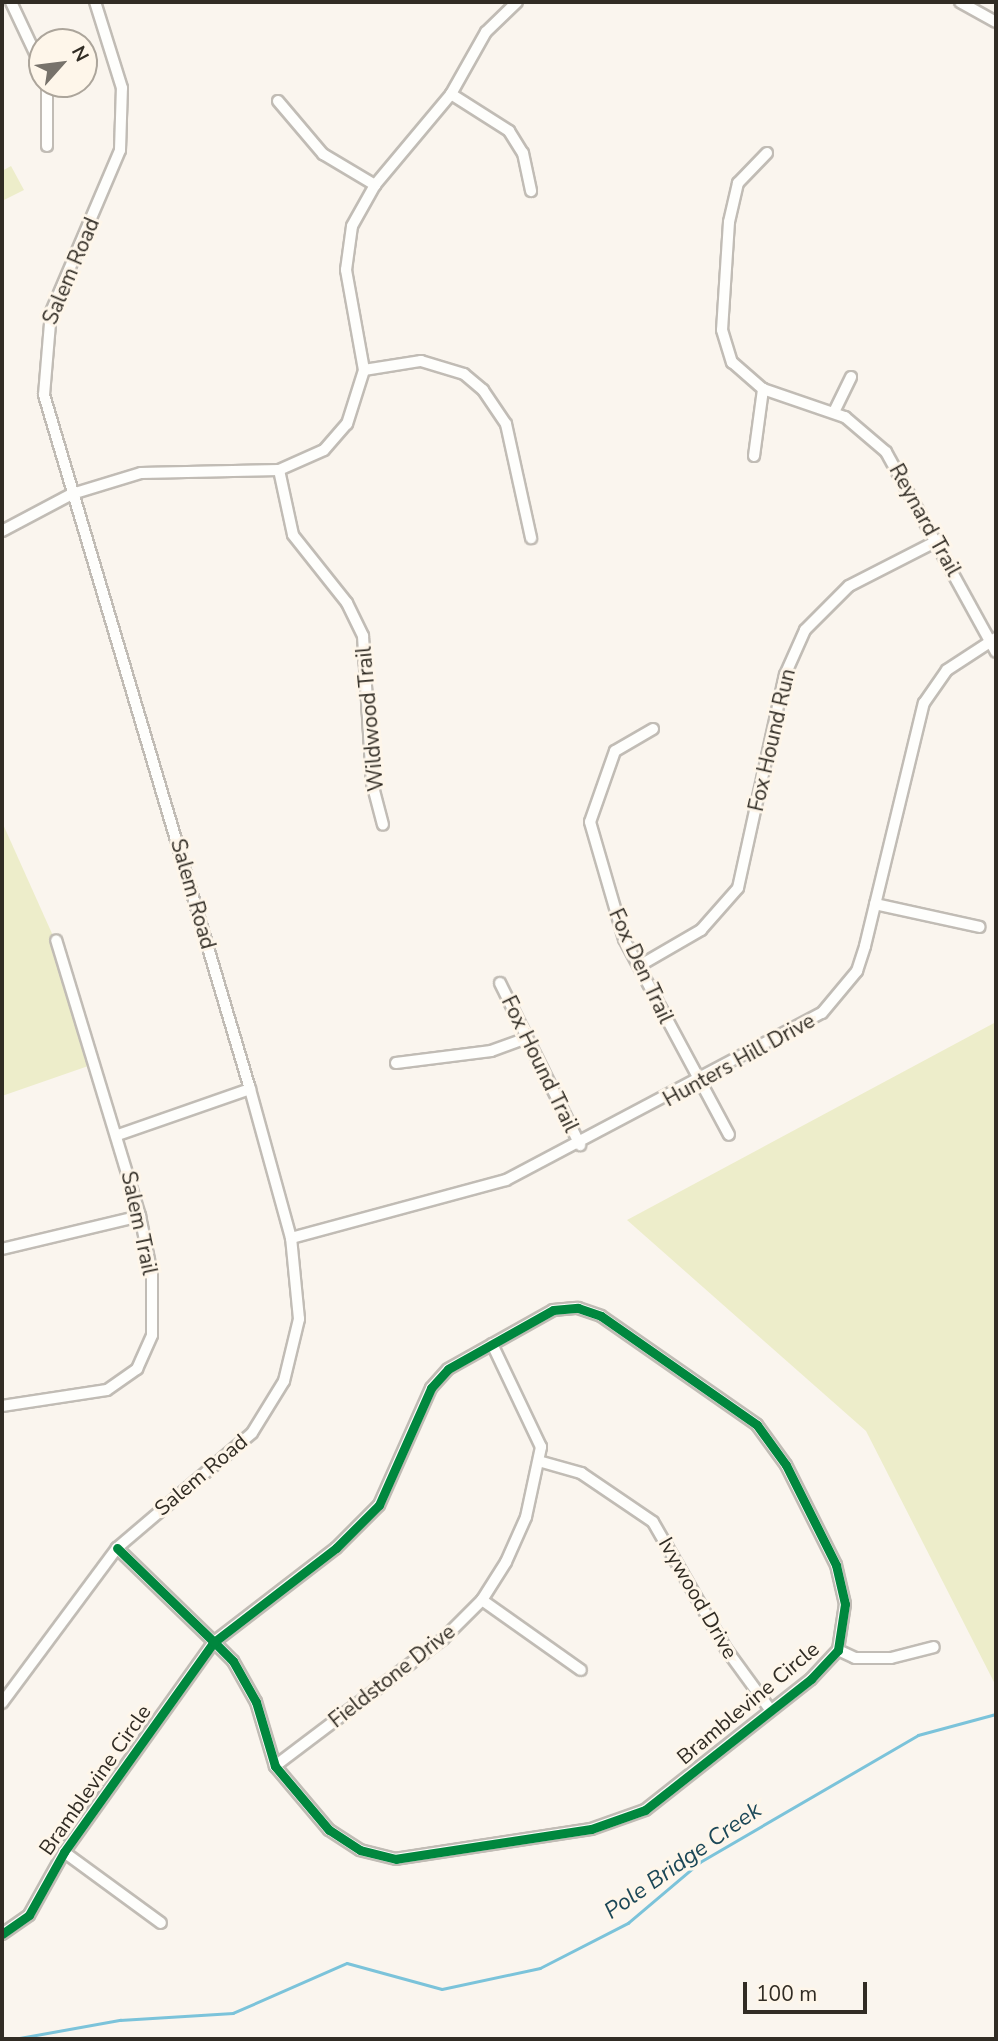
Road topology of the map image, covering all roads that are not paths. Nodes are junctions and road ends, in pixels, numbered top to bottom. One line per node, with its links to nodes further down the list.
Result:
1 (10, 2): 6 (street)
2 (95, 2): 20 (street, Salem Road)
3 (517, 2): 7 (street)
4 (960, 2): 5 (street)
5 (996, 22)
6 (28, 39)
7 (451, 94): 12 (street); 13 (street)
8 (47, 98): 10 (street)
9 (278, 101): 12 (street)
10 (47, 146)
11 (767, 153): 16 (street, Reynard Trail)
12 (375, 185): 14 (street)
13 (531, 191)
14 (365, 370): 19 (street); 22 (street)
15 (851, 377): 17 (street)
16 (763, 389): 17 (street, Reynard Trail); 18 (street)
17 (835, 412): 23 (street, Reynard Trail)
18 (754, 456)
19 (279, 470): 20 (street); 27 (street, Wildwood Trail)
20 (72, 494): 21 (street); 36 (street, Salem Road)
21 (2, 531)
22 (531, 538)
23 (939, 540): 24 (street, Reynard Trail); 31 (street, Fox Hound Run)
24 (993, 640): 25 (street, Reynard Trail); 28 (street, Hunters Hill Drive)
25 (996, 652)
26 (653, 729): 31 (street, Fox Den Trail)
27 (383, 825)
28 (875, 904): 29 (street); 35 (street, Hunters Hill Drive)
29 (981, 927)
30 (56, 940): 37 (street, Salem Trail)
31 (639, 965): 35 (street, Fox Den Trail)
32 (500, 983): 33 (street, Fox Hound Trail)
33 (526, 1038): 34 (street); 39 (street, Fox Hound Trail)
34 (396, 1063)
35 (698, 1084): 38 (street, Fox Den Trail); 39 (street, Hunters Hill Drive)
36 (250, 1089): 37 (street); 42 (street, Salem Road)
37 (118, 1135): 40 (street, Salem Trail)
38 (729, 1135)
39 (580, 1145): 42 (street, Hunters Hill Drive)
40 (140, 1216): 43 (street); 45 (street, Salem Trail)
41 (2, 1237): 43 (street)
42 (290, 1238): 47 (street, Salem Road)
43 (4, 1249)
44 (492, 1344): 46 (street); 49 (street, Bramblevine Circle); 51 (street, Bramblevine Circle)
45 (2, 1406)
46 (542, 1462): 48 (street, Fieldstone Drive); 54 (street, Ivywood Drive)
47 (117, 1548): 49 (street, Bramblevine Circle); 53 (street, Salem Road)
48 (482, 1600): 52 (street); 55 (street, Fieldstone Drive)
49 (215, 1642): 55 (street, Bramblevine Circle); 56 (street, Bramblevine Circle)
50 (934, 1647): 51 (street)
51 (838, 1650): 54 (street, Bramblevine Circle)
52 (581, 1670)
53 (2, 1703)
54 (769, 1708): 55 (street, Bramblevine Circle)
55 (275, 1766)
56 (64, 1852): 57 (street); 58 (street, Bramblevine Circle)
57 (161, 1923)
58 (2, 1934)

